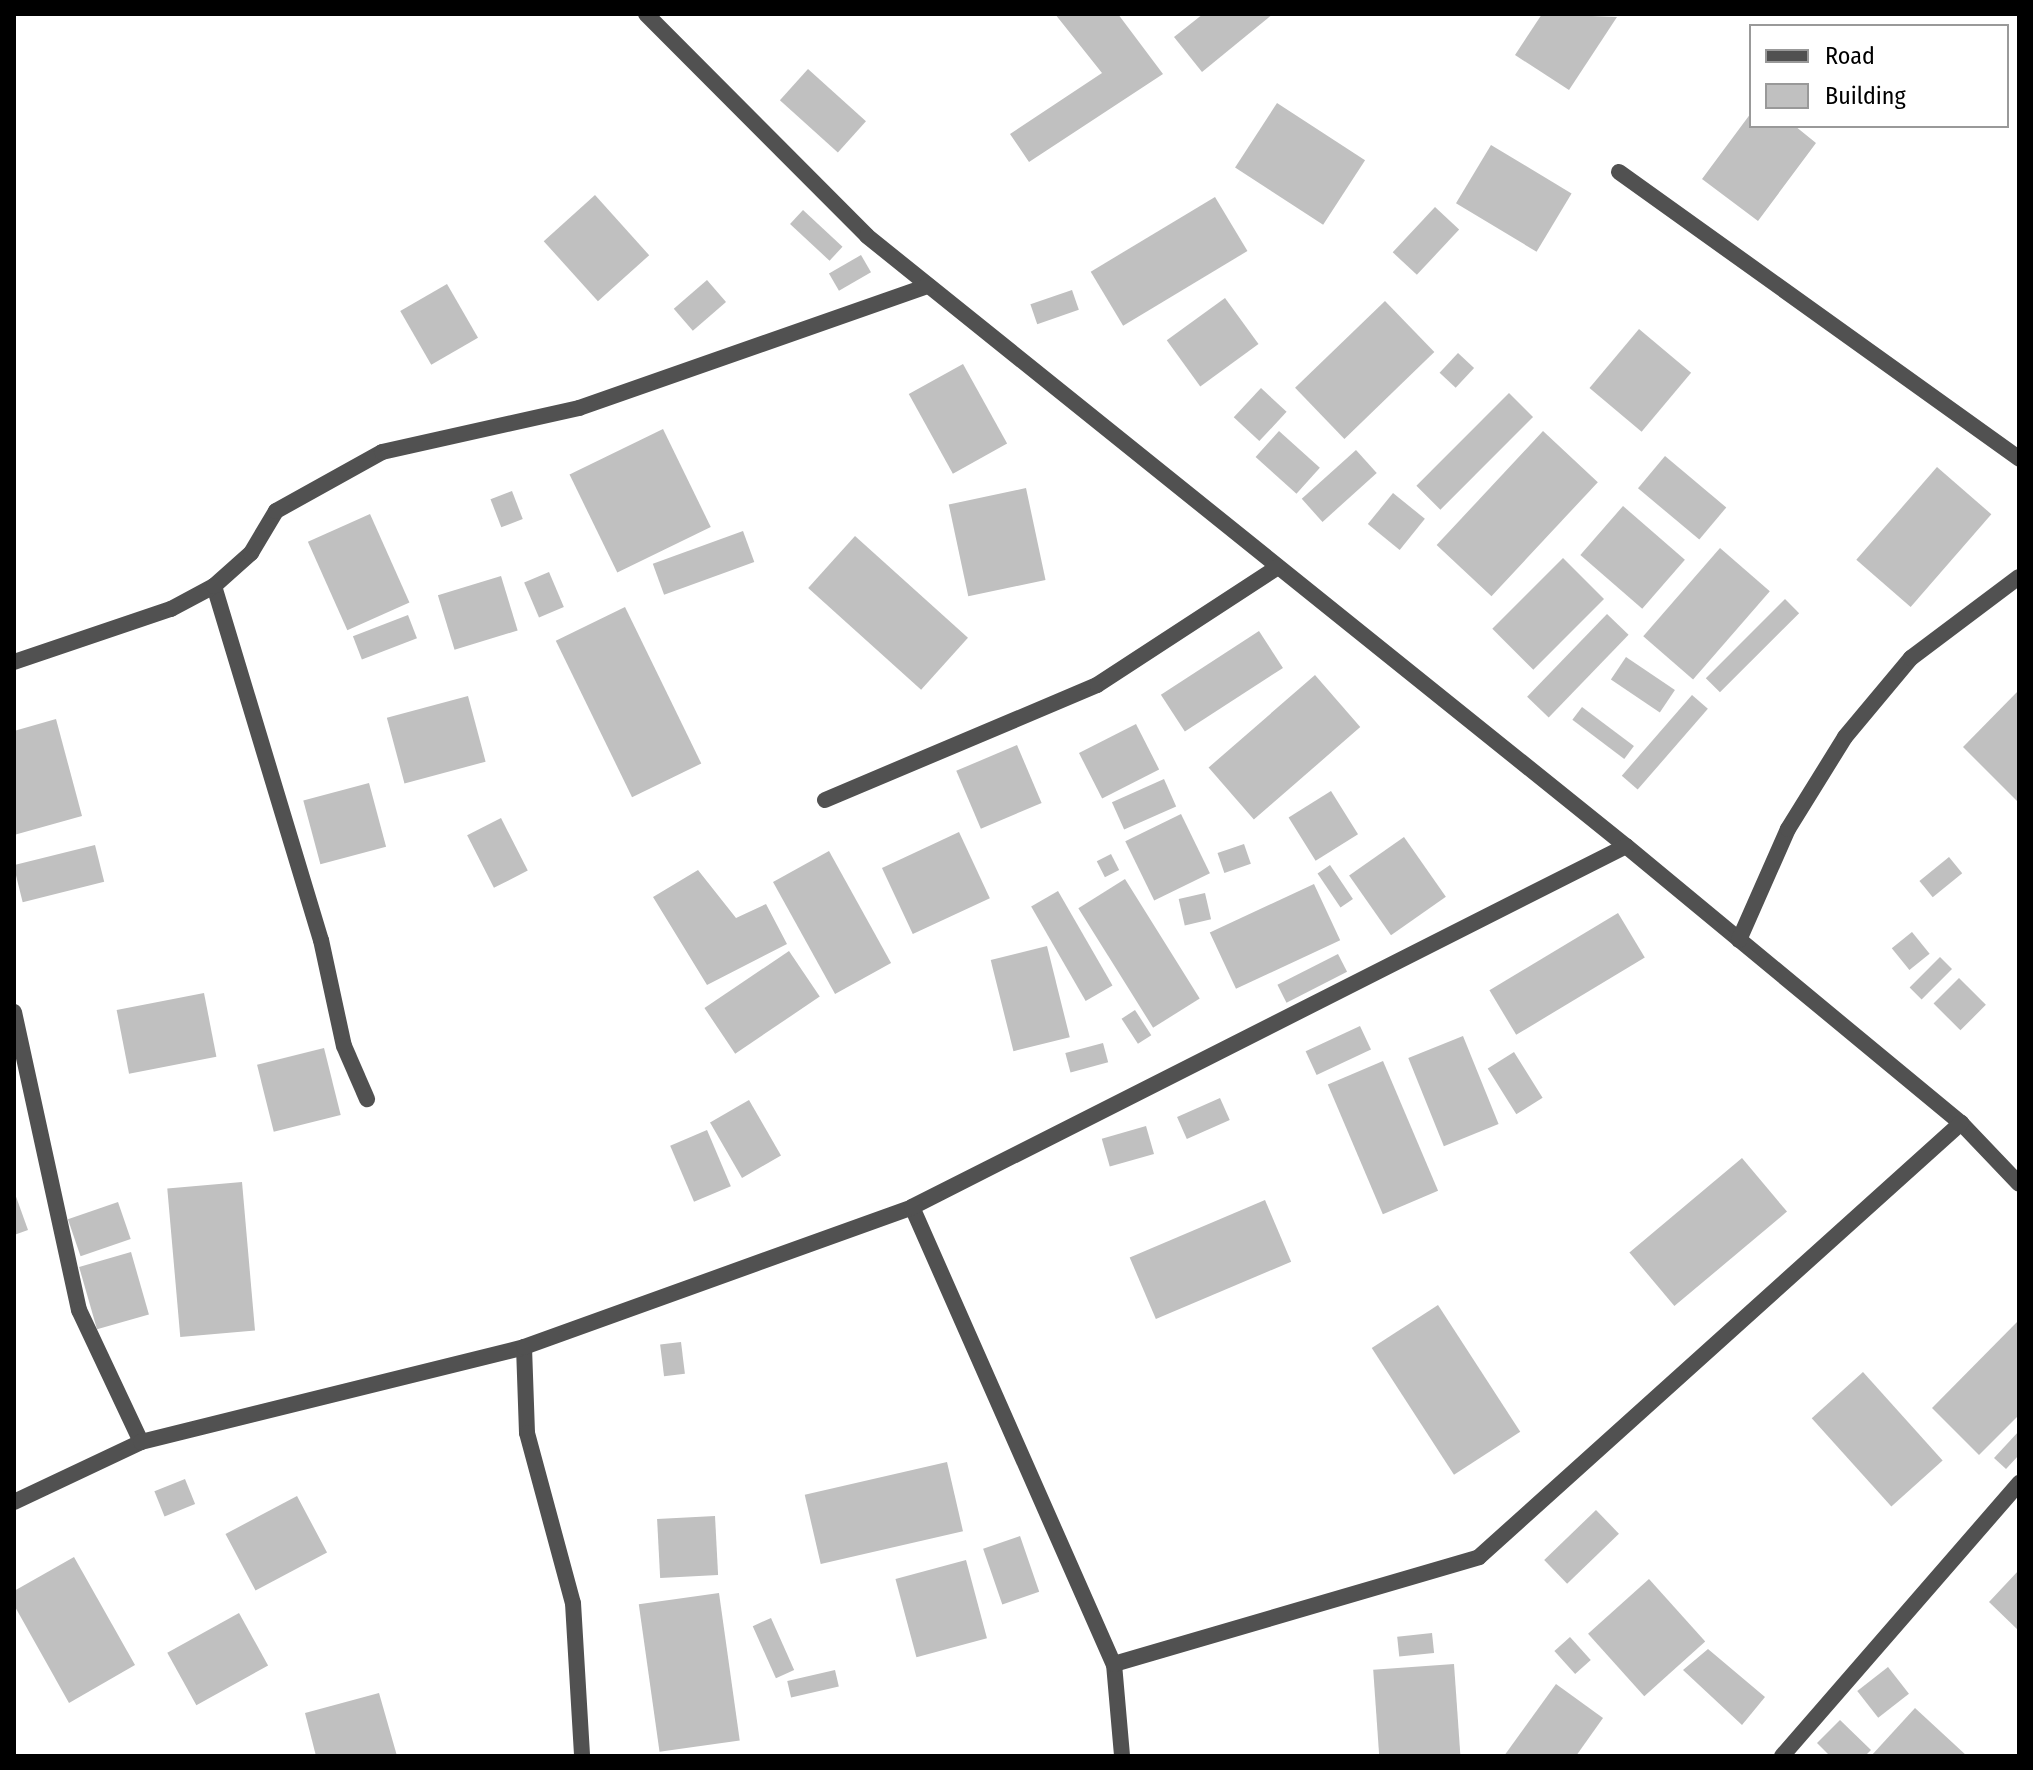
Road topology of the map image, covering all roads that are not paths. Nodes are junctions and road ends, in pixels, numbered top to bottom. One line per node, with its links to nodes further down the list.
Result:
1 (646, 14): 3 (street)
2 (1619, 172): 4 (street)
3 (928, 286): 5 (street); 7 (street)
4 (2019, 458)
5 (1278, 567): 9 (street); 10 (street)
6 (2019, 577): 11 (street)
7 (214, 586): 8 (street); 13 (street)
8 (14, 662)
9 (825, 800)
10 (1626, 846): 11 (street); 16 (street)
11 (1739, 940): 14 (street)
12 (14, 1012): 18 (street)
13 (367, 1099)
14 (1961, 1123): 15 (street); 21 (street)
15 (2019, 1184)
16 (912, 1207): 17 (street); 21 (street)
17 (524, 1347): 18 (street); 22 (street)
18 (141, 1442): 20 (street)
19 (2019, 1483): 24 (street)
20 (14, 1502)
21 (1114, 1664): 23 (street)
22 (582, 1756)
23 (1122, 1756)
24 (1782, 1756)

